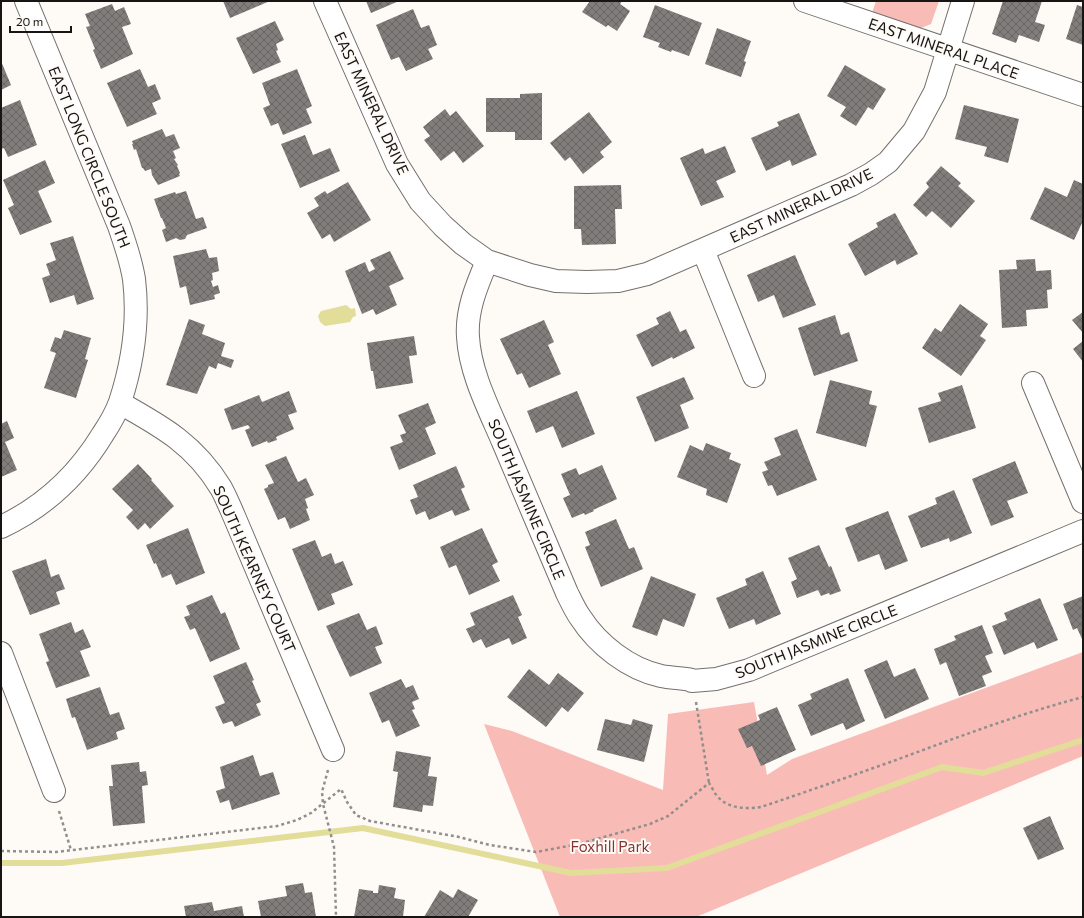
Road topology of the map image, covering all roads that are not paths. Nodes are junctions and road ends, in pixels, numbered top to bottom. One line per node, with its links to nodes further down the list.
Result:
1 (26, 1): 11 (street, EAST LONG CIRCLE SOUTH)
2 (325, 1): 8 (street, EAST MINERAL DRIVE)
3 (805, 1): 5 (street, EAST MINERAL PLACE)
4 (963, 1): 5 (street, EAST MINERAL DRIVE)
5 (948, 50): 6 (street, EAST MINERAL PLACE); 7 (street, EAST MINERAL DRIVE)
6 (1083, 95)
7 (702, 250): 8 (street, EAST MINERAL DRIVE); 9 (street)
8 (487, 261): 14 (street, SOUTH JASMINE CIRCLE)
9 (754, 376)
10 (1032, 383): 12 (street)
11 (120, 403): 13 (street, EAST LONG CIRCLE SOUTH); 16 (street, SOUTH KEARNEY COURT)
12 (1083, 502)
13 (1, 528)
14 (1083, 531)
15 (1, 653): 17 (street)
16 (333, 750)
17 (54, 791)

